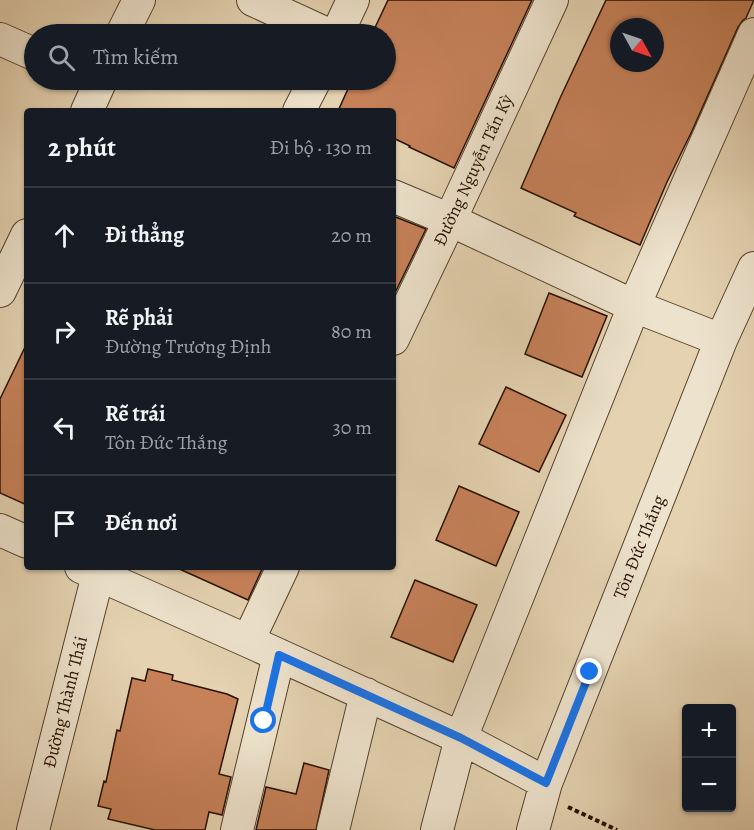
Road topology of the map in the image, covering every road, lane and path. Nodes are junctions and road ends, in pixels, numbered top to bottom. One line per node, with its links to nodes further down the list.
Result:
1 (139, 0): 5 (street)
2 (252, 0): 6 (street)
3 (353, 0): 7 (street)
4 (552, 0): 14 (street, Đường Nguyễn Tấn Kỳ)
5 (127, 24)
6 (305, 24)
7 (342, 24)
8 (754, 34): 18 (street)
9 (0, 39): 10 (street)
10 (24, 50)
11 (310, 90): 12 (street)
12 (301, 108)
13 (396, 197): 14 (street)
14 (450, 220): 18 (street); 19 (street, Đường Nguyễn Tấn Kỳ)
15 (24, 241): 17 (street)
16 (754, 268): 20 (street, Tôn Đức Thắng)
17 (0, 291)
18 (634, 306): 20 (street); 28 (street)
19 (396, 333)
20 (721, 340): 29 (street, Tôn Đức Thắng)
21 (0, 530): 22 (street)
22 (24, 541)
23 (89, 570): 25 (street); 30 (street, Đường Thành Thái)
24 (283, 570): 25 (street)
25 (248, 641): 26 (street)
26 (279, 655): 27 (street); 31 (street)
27 (366, 694): 28 (street); 32 (street)
28 (461, 738): 29 (street); 33 (street)
29 (544, 789): 34 (street, Tôn Đức Thắng); 35 (path)
30 (33, 830)
31 (237, 830)
32 (333, 830)
33 (437, 830)
34 (533, 830)
35 (616, 830)

